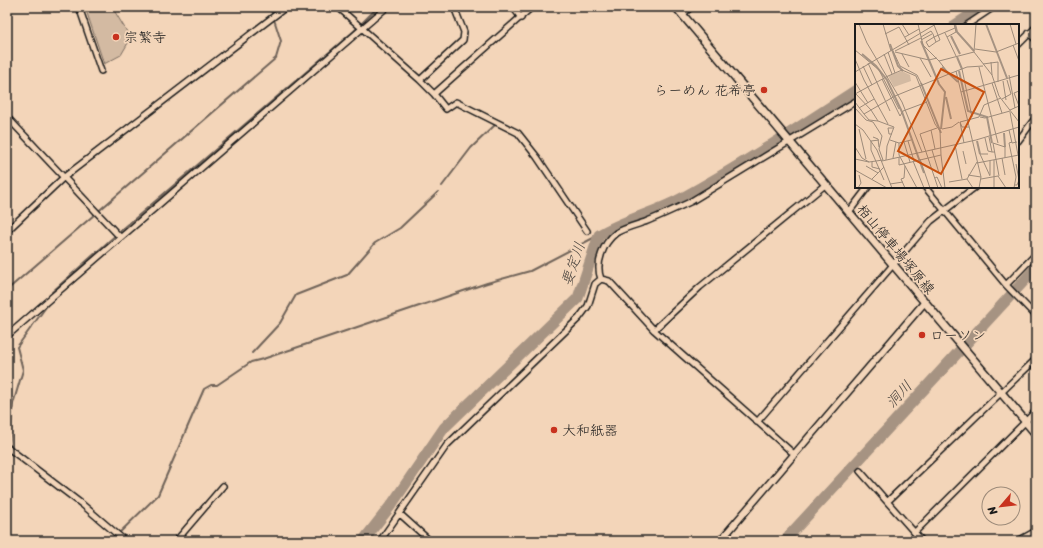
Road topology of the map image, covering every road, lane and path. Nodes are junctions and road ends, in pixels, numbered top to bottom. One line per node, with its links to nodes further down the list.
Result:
1 (79, 7): 19 (street)
2 (286, 7): 27 (street)
3 (338, 7): 14 (street)
4 (387, 7): 14 (street)
5 (454, 7): 20 (street)
6 (513, 7): 12 (street)
7 (532, 7): 12 (street)
8 (676, 7): 11 (main road, 栢山停車場塚原線)
9 (691, 7): 11 (street)
10 (994, 7): 13 (street)
11 (682, 15): 26 (main road, 栢山停車場塚原線)
12 (521, 18): 21 (street)
13 (968, 24)
14 (360, 27): 20 (street); 36 (street)
15 (1036, 27): 16 (street)
16 (1029, 33): 17 (street); 18 (street)
17 (1036, 40)
18 (1019, 44)
19 (101, 71)
20 (420, 80): 21 (street)
21 (434, 94): 35 (street)
22 (855, 102): 26 (street)
23 (7, 117): 27 (street)
24 (1036, 117): 25 (street)
25 (1019, 140)
26 (788, 141): 28 (main road, 栢山停車場塚原線); 39 (street)
27 (63, 178): 34 (street); 36 (street)
28 (825, 185): 33 (main road, 栢山停車場塚原線); 43 (street)
29 (867, 188): 33 (street)
30 (927, 188): 32 (street)
31 (974, 188): 32 (street)
32 (944, 210): 38 (street); 40 (street)
33 (849, 212): 38 (main road, 栢山停車場塚原線)
34 (7, 230)
35 (587, 231)
36 (120, 237): 44 (street)
37 (1036, 254): 40 (street)
38 (892, 264): 41 (main road, 栢山停車場塚原線); 48 (street)
39 (601, 280): 43 (street); 56 (street)
40 (1006, 285): 42 (street)
41 (924, 302): 46 (main road, 栢山停車場塚原線); 52 (street)
42 (1036, 316)
43 (654, 330): 48 (street)
44 (7, 336)
45 (1036, 359): 46 (street)
46 (1001, 392): 49 (main road, 栢山停車場塚原線); 55 (street)
47 (1036, 411): 49 (street)
48 (756, 422): 52 (street)
49 (1026, 422): 50 (main road, 栢山停車場塚原線); 58 (street)
50 (1036, 434)
51 (8, 448): 59 (street)
52 (794, 454): 63 (street)
53 (860, 471): 55 (street)
54 (224, 486): 60 (street)
55 (888, 501): 58 (street)
56 (400, 514): 61 (street); 62 (street)
57 (1036, 531): 65 (street)
58 (915, 532): 64 (street)
59 (123, 539)
60 (176, 541)
61 (380, 541)
62 (430, 541)
63 (720, 541)
64 (922, 541)
65 (1018, 541)

